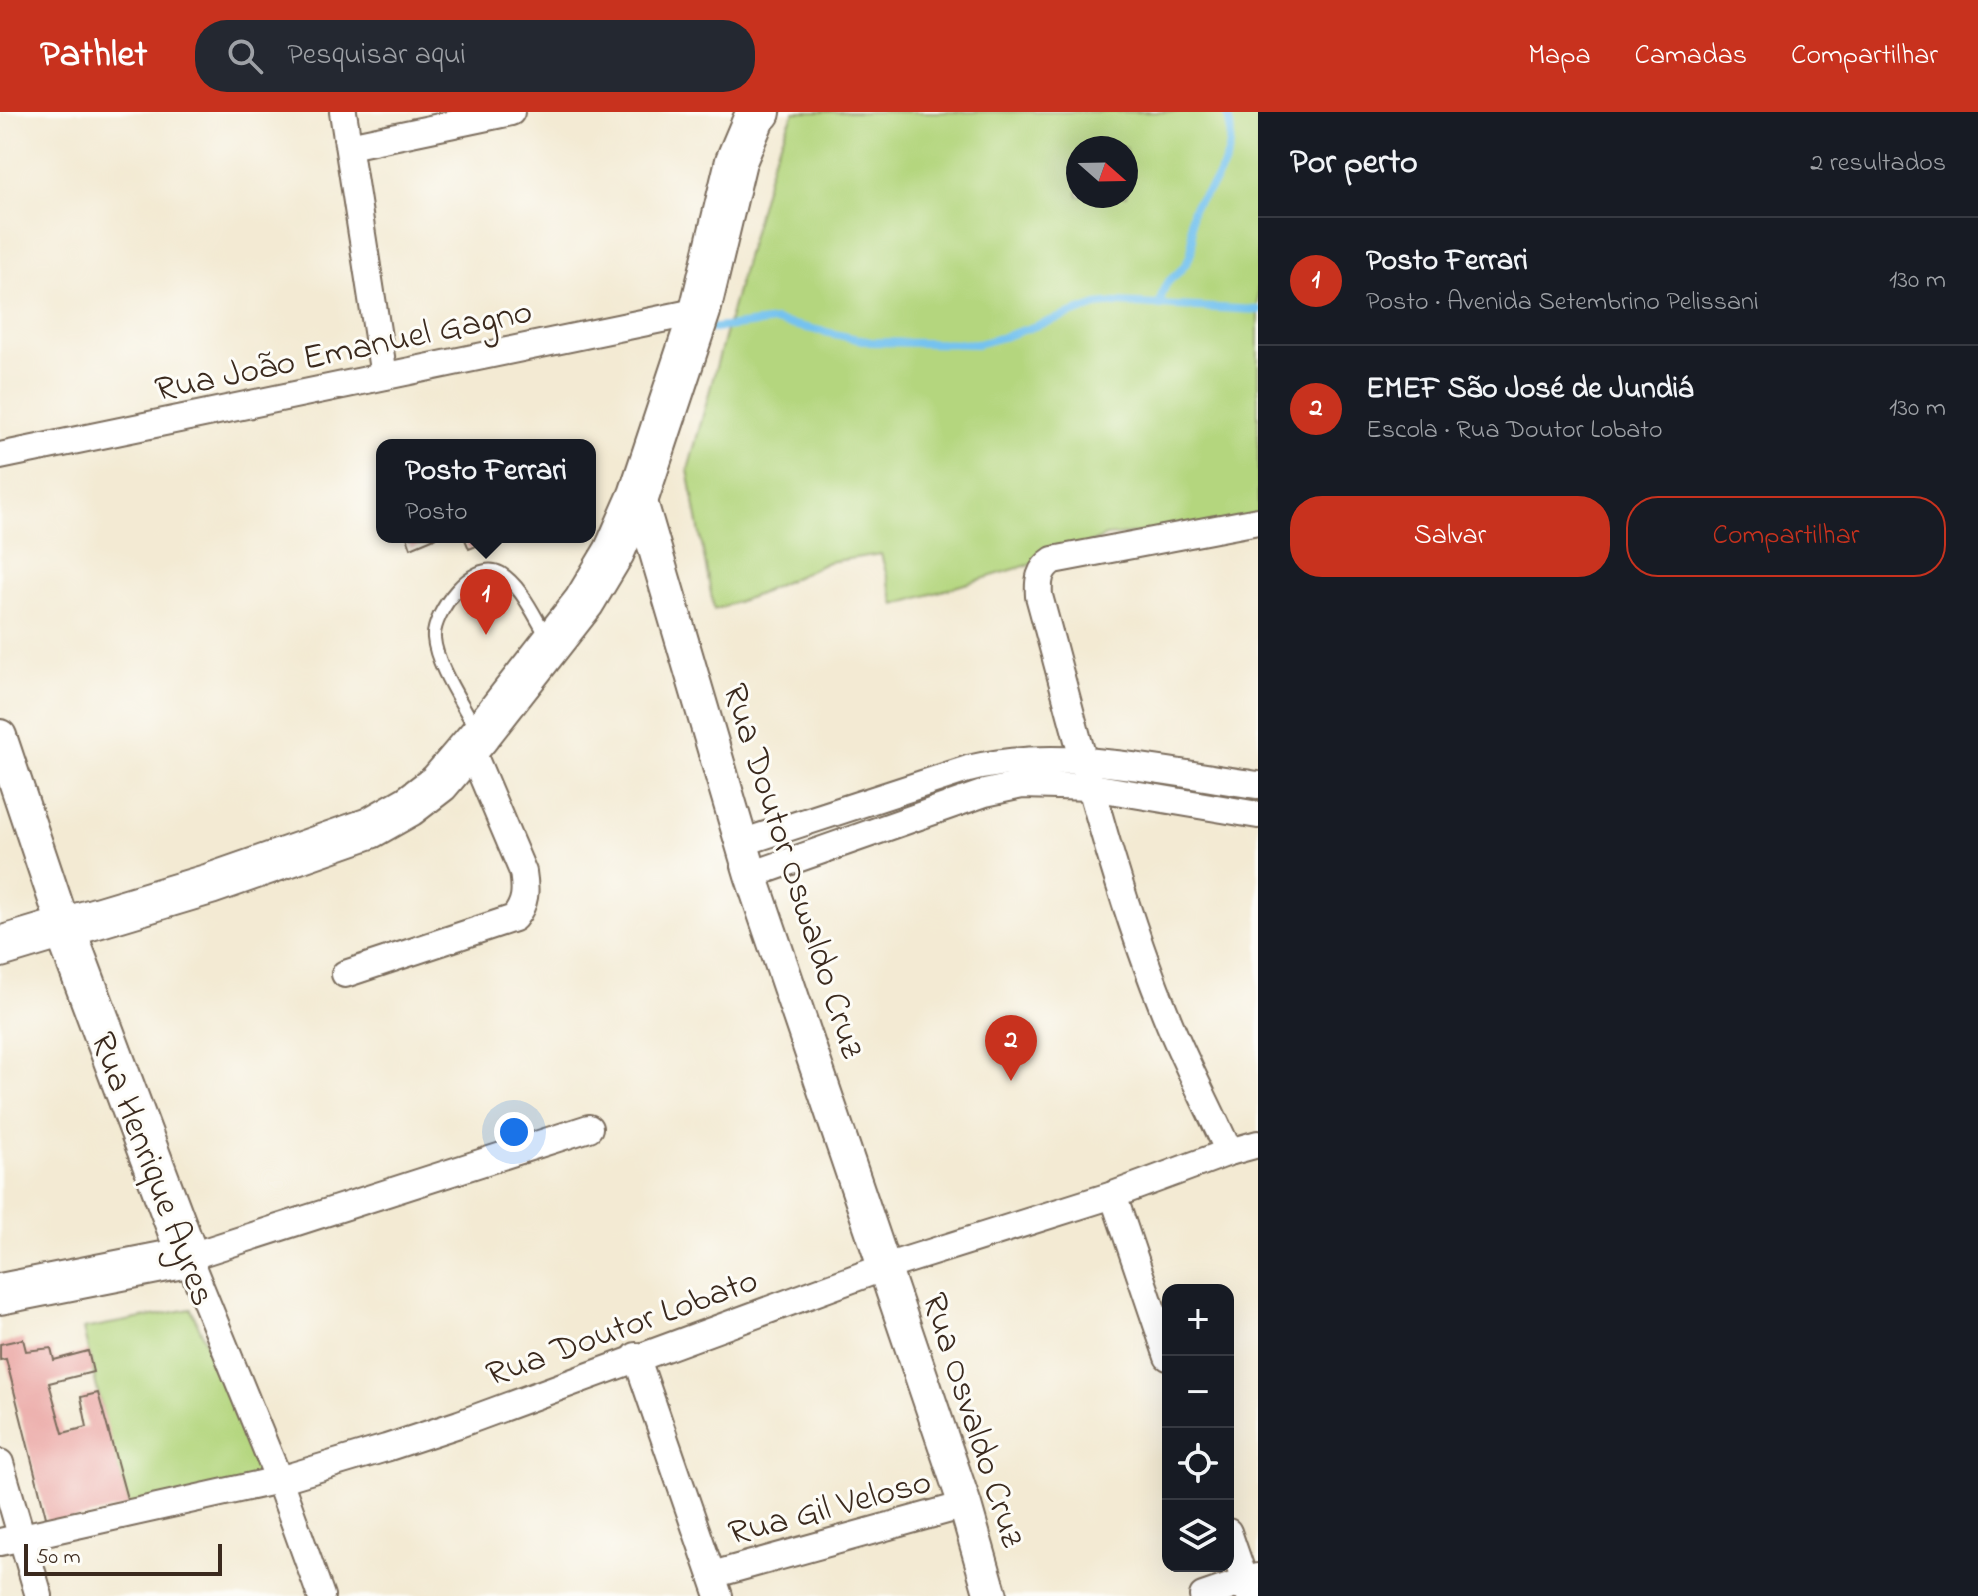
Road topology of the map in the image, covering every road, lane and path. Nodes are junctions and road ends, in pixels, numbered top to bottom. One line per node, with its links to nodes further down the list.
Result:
1 (343, 112): 4 (street)
2 (511, 112): 4 (street)
3 (757, 113): 5 (main road)
4 (349, 146): 6 (street)
5 (700, 311): 6 (street, Rua João Emanuel Gagno); 8 (main road)
6 (384, 376): 7 (street, Rua João Emanuel Gagno)
7 (0, 456)
8 (639, 495): 10 (main road); 17 (street, Rua Doutor Oswaldo Cruz)
9 (1258, 521): 13 (street)
10 (552, 644): 12 (main road); 12 (lane)
11 (0, 736): 19 (street, Rua Henrique Ayres)
12 (475, 742): 19 (main road); 21 (street)
13 (1084, 760): 14 (street); 15 (street); 17 (street)
14 (1258, 785)
15 (1092, 787): 16 (street); 18 (street); 24 (street)
16 (1258, 815)
17 (741, 843): 18 (street, Rua Doutor Oswaldo Cruz)
18 (751, 875): 27 (street, Rua Doutor Oswaldo Cruz)
19 (64, 927): 20 (main road); 26 (main road, Rua Henrique Ayres)
20 (0, 947)
21 (345, 974)
22 (589, 1128): 26 (street)
23 (1258, 1144): 24 (street, Rua Doutor Lobato)
24 (1229, 1152): 25 (street, Rua Doutor Lobato)
25 (1113, 1195): 27 (street, Rua Doutor Lobato); 30 (street)
26 (188, 1257): 28 (main road); 32 (street, Rua Henrique Ayres)
27 (885, 1267): 29 (street, Rua Doutor Lobato); 33 (street, Rua Osvaldo Cruz)
28 (0, 1294)
29 (636, 1356): 32 (street, Rua Doutor Lobato); 36 (street)
30 (1168, 1356)
31 (0, 1463): 34 (street)
32 (279, 1480): 34 (street, Rua Doutor Lobato); 39 (street, Rua Henrique Ayres)
33 (965, 1505): 36 (street, Rua Gil Veloso); 40 (street, Rua Osvaldo Cruz)
34 (11, 1540): 38 (street)
35 (1234, 1546): 37 (street)
36 (716, 1585)
37 (1251, 1585): 41 (street)
38 (39, 1596)
39 (321, 1596)
40 (991, 1596)
41 (1203, 1596)

